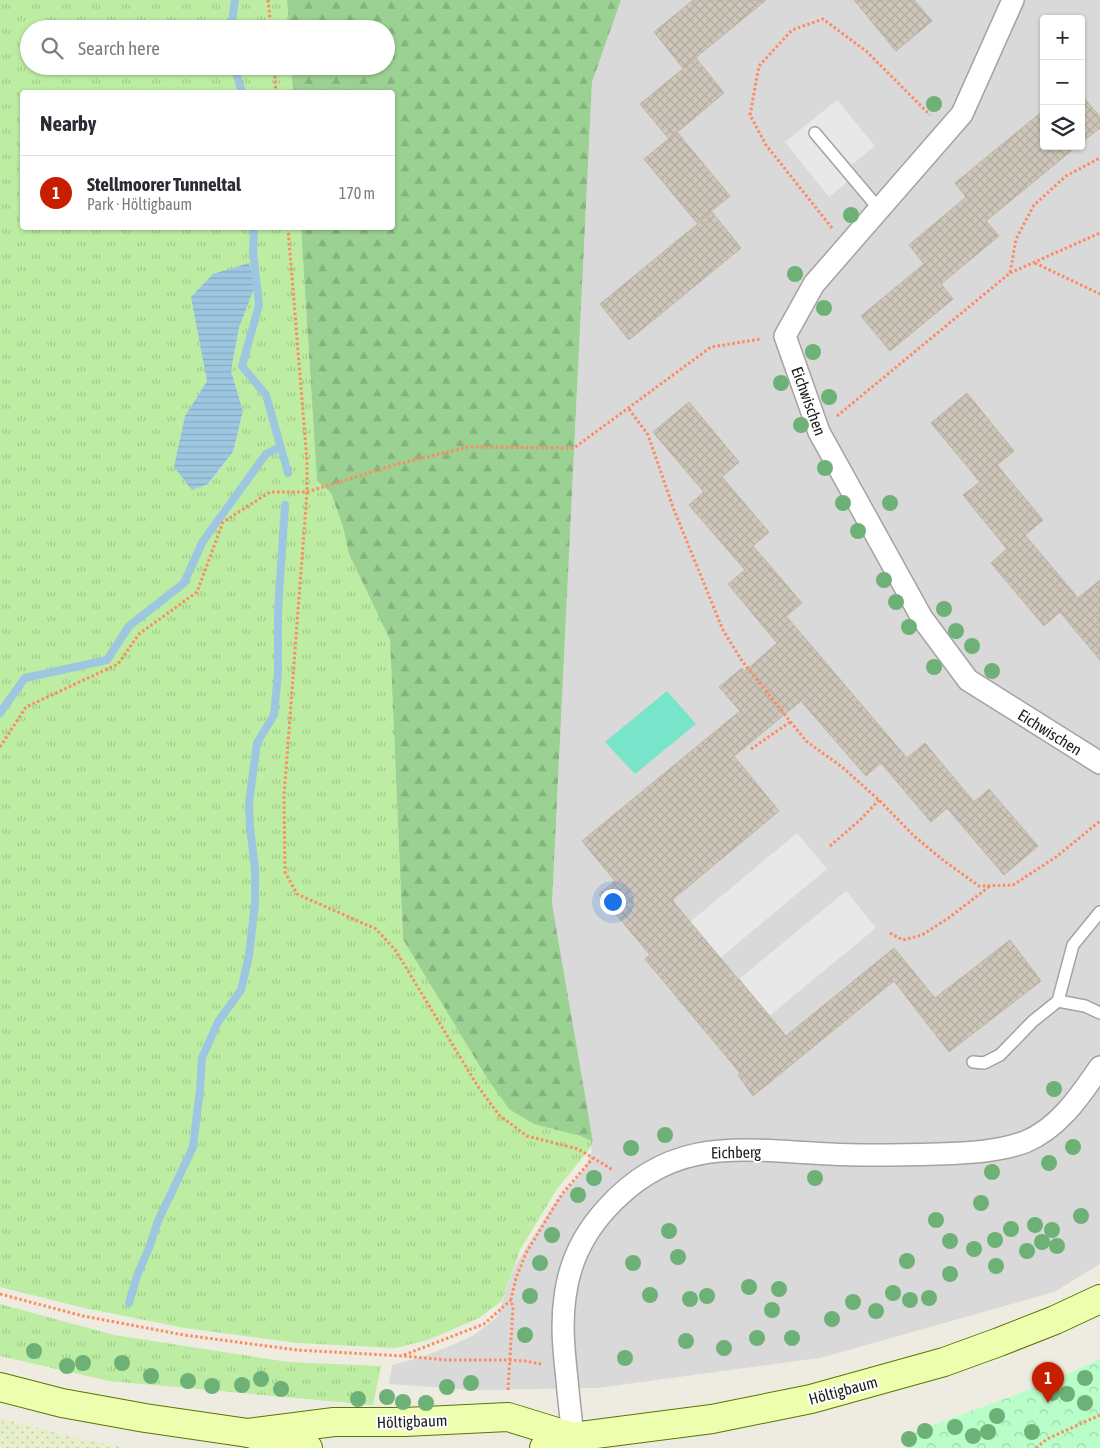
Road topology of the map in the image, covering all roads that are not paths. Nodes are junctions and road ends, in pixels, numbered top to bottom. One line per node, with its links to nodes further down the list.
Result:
1 (1013, 0): 3 (street)
2 (815, 133): 3 (lane)
3 (879, 209): 4 (street, Eichwischen)
4 (1100, 763)
5 (1100, 912): 6 (lane)
6 (1058, 1001): 7 (lane); 8 (lane)
7 (1100, 1013)
8 (973, 1062)
9 (1100, 1066): 13 (street, Eichberg)
10 (1100, 1299): 13 (main road, Höltigbaum)
11 (0, 1387): 12 (main road, Höltigbaum)
12 (248, 1433): 13 (main road, Höltigbaum); 14 (main road, Höltigbaum)
13 (574, 1442): 15 (main road, Höltigbaum)
14 (308, 1448)
15 (544, 1448)

